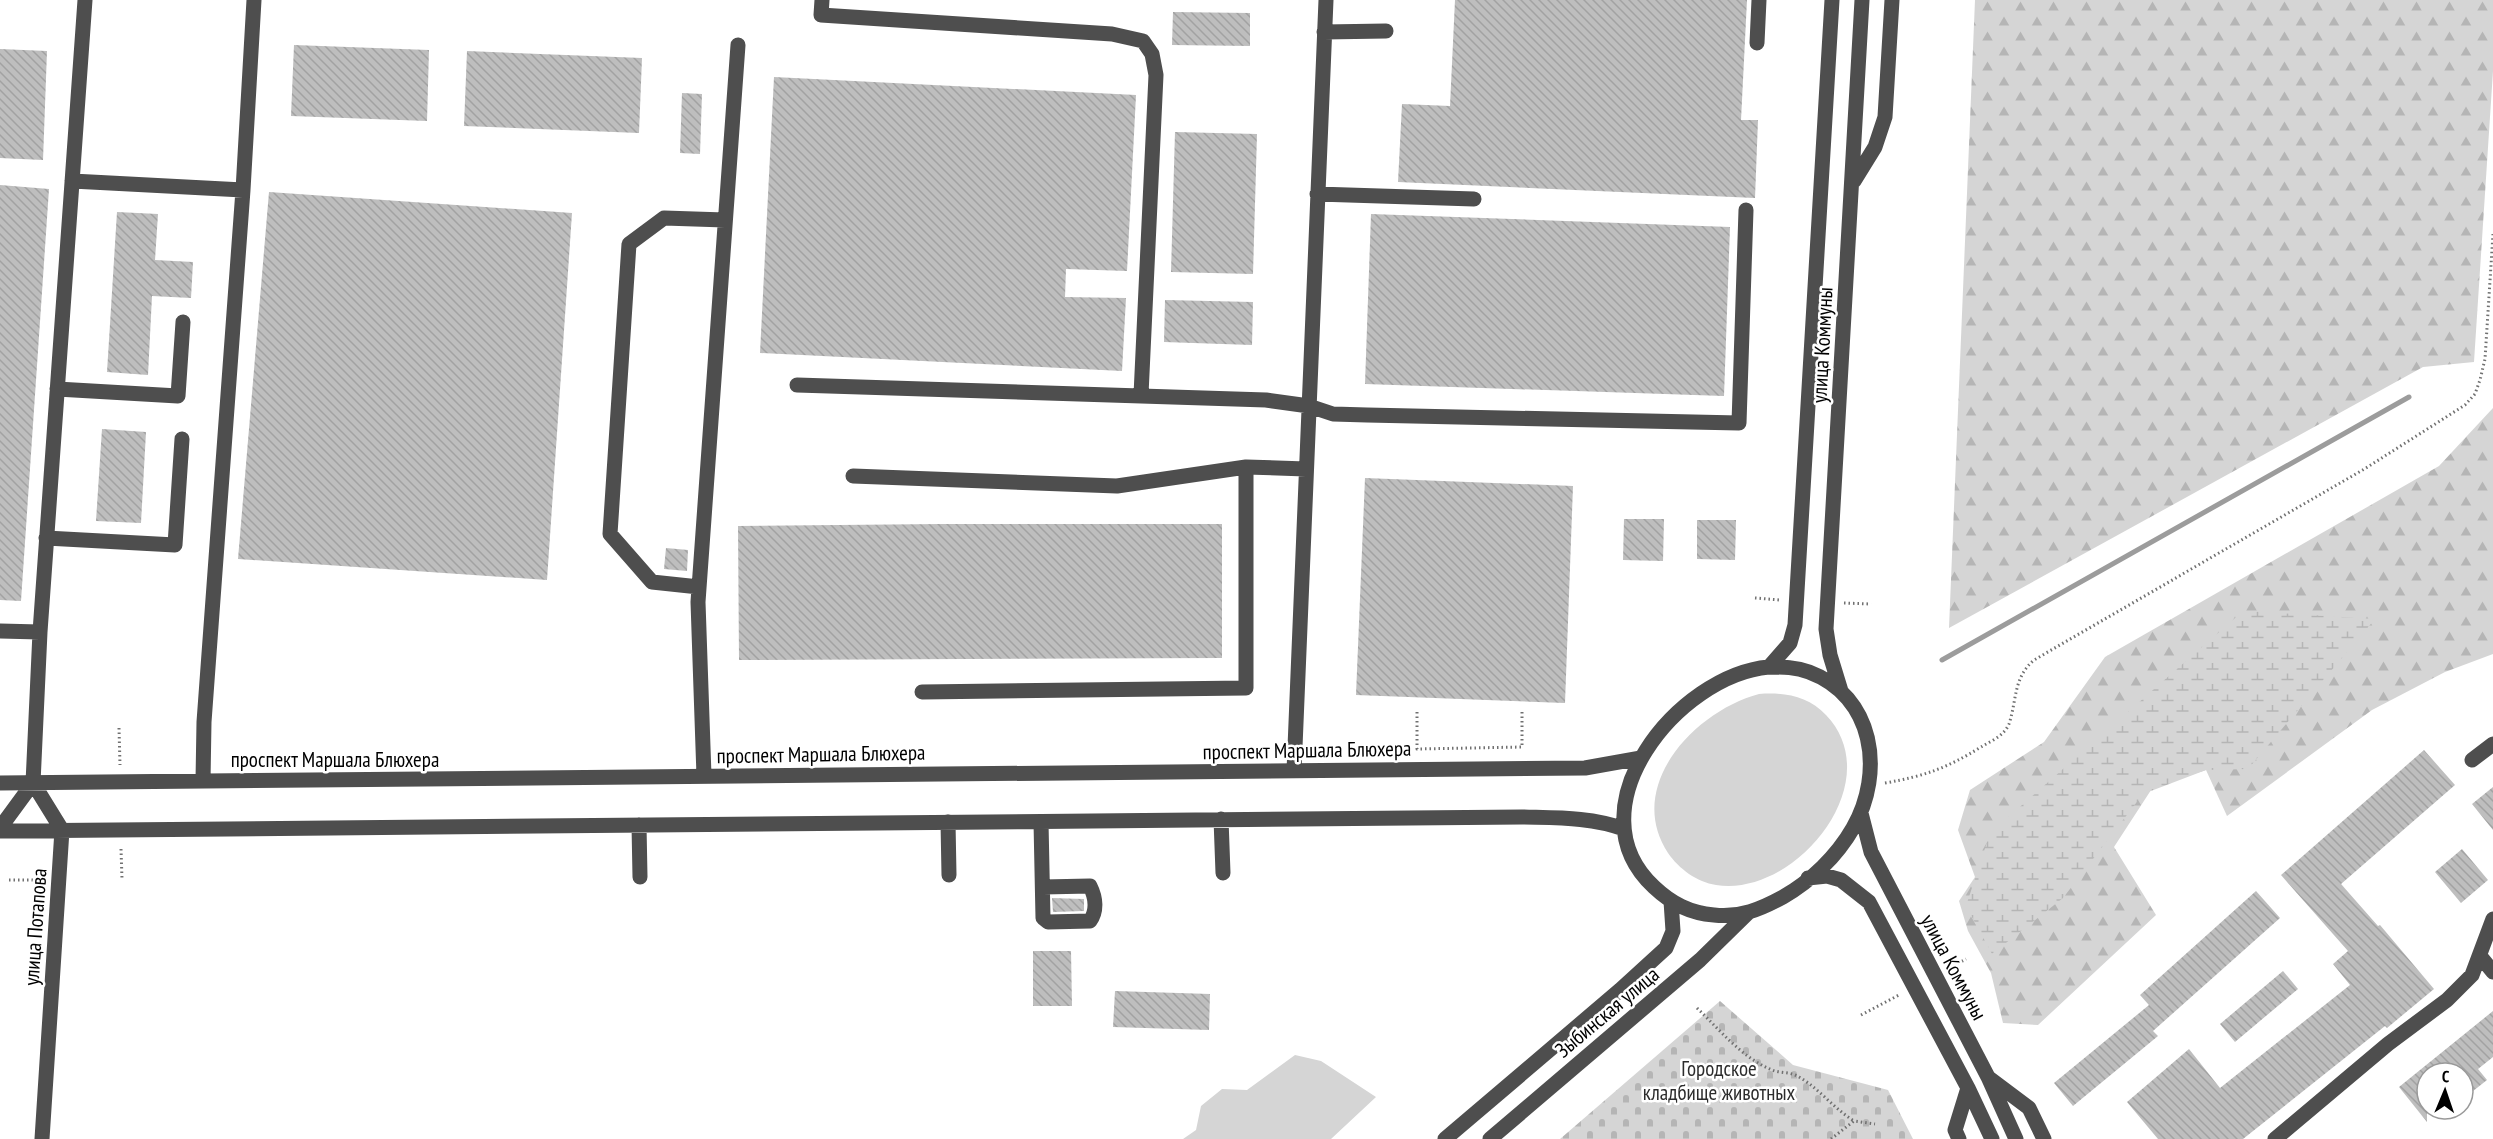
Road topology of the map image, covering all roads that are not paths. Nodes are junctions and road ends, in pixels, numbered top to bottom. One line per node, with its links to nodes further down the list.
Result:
1 (85, 0): 13 (street)
2 (254, 0): 15 (street)
3 (822, 0): 23 (street)
4 (1326, 0): 10 (street)
5 (1759, 0): 11 (street)
6 (1832, 0): 33 (street, улица Коммуны)
7 (1862, 0): 14 (street, улица Коммуны)
8 (1892, 0): 14 (street)
9 (1386, 31): 10 (street)
10 (1324, 32): 16 (street)
11 (1757, 44)
12 (738, 45): 19 (street)
13 (72, 181): 15 (street); 22 (street)
14 (1852, 183): 34 (street, улица Коммуны)
15 (243, 190): 41 (street)
16 (1317, 194): 17 (street); 24 (street)
17 (1474, 199)
18 (1746, 210): 24 (street)
19 (726, 220): 30 (street); 30 (street)
20 (183, 322): 22 (street)
21 (797, 385): 23 (street)
22 (57, 389): 29 (street)
23 (1141, 395): 24 (street)
24 (1309, 406): 27 (street)
25 (182, 439): 29 (street)
26 (1246, 468): 27 (street); 28 (street); 35 (street)
27 (1306, 469): 39 (street)
28 (853, 476)
29 (46, 538): 32 (street)
30 (699, 586): 40 (street)
31 (0, 631): 32 (street)
32 (40, 632): 43 (street)
33 (1769, 667): 34 (street); 37 (street)
34 (1841, 691): 44 (street)
35 (922, 692)
36 (2493, 744): 38 (street)
37 (1641, 759): 39 (street, проспект Маршала Блюхера); 50 (street)
38 (2472, 760)
39 (1294, 771): 40 (street, проспект Маршала Блюхера)
40 (704, 776): 41 (street, проспект Маршала Блюхера)
41 (203, 781): 43 (street, проспект Маршала Блюхера)
42 (0, 783): 43 (street, проспект Маршала Блюхера)
43 (33, 783): 49 (street); 51 (street)
44 (1860, 813): 55 (street); 62 (street, улица Коммуны)
45 (1221, 819): 47 (street); 50 (street); 52 (street)
46 (948, 822): 47 (street); 48 (street); 53 (street)
47 (1041, 822): 56 (street)
48 (639, 825): 51 (street); 54 (street)
49 (0, 829): 51 (street)
50 (1624, 829): 57 (street)
51 (62, 830): 64 (street, улица Потапова)
52 (1223, 873)
53 (949, 875)
54 (640, 877)
55 (1808, 878): 58 (street); 63 (street)
56 (1043, 887)
57 (1671, 901): 58 (street); 65 (street, Зыбинская улица)
58 (1748, 913): 66 (street, Зыбинская улица)
59 (2493, 919): 60 (street)
60 (2480, 956): 61 (street); 71 (street)
61 (2493, 972)
62 (1988, 1077): 69 (street, улица Коммуны); 70 (street)
63 (1968, 1088): 67 (street); 68 (street)
64 (42, 1139)
65 (1445, 1139)
66 (1490, 1139)
67 (1959, 1139)
68 (1992, 1139)
69 (2016, 1139)
70 (2044, 1139)
71 (2275, 1139)

